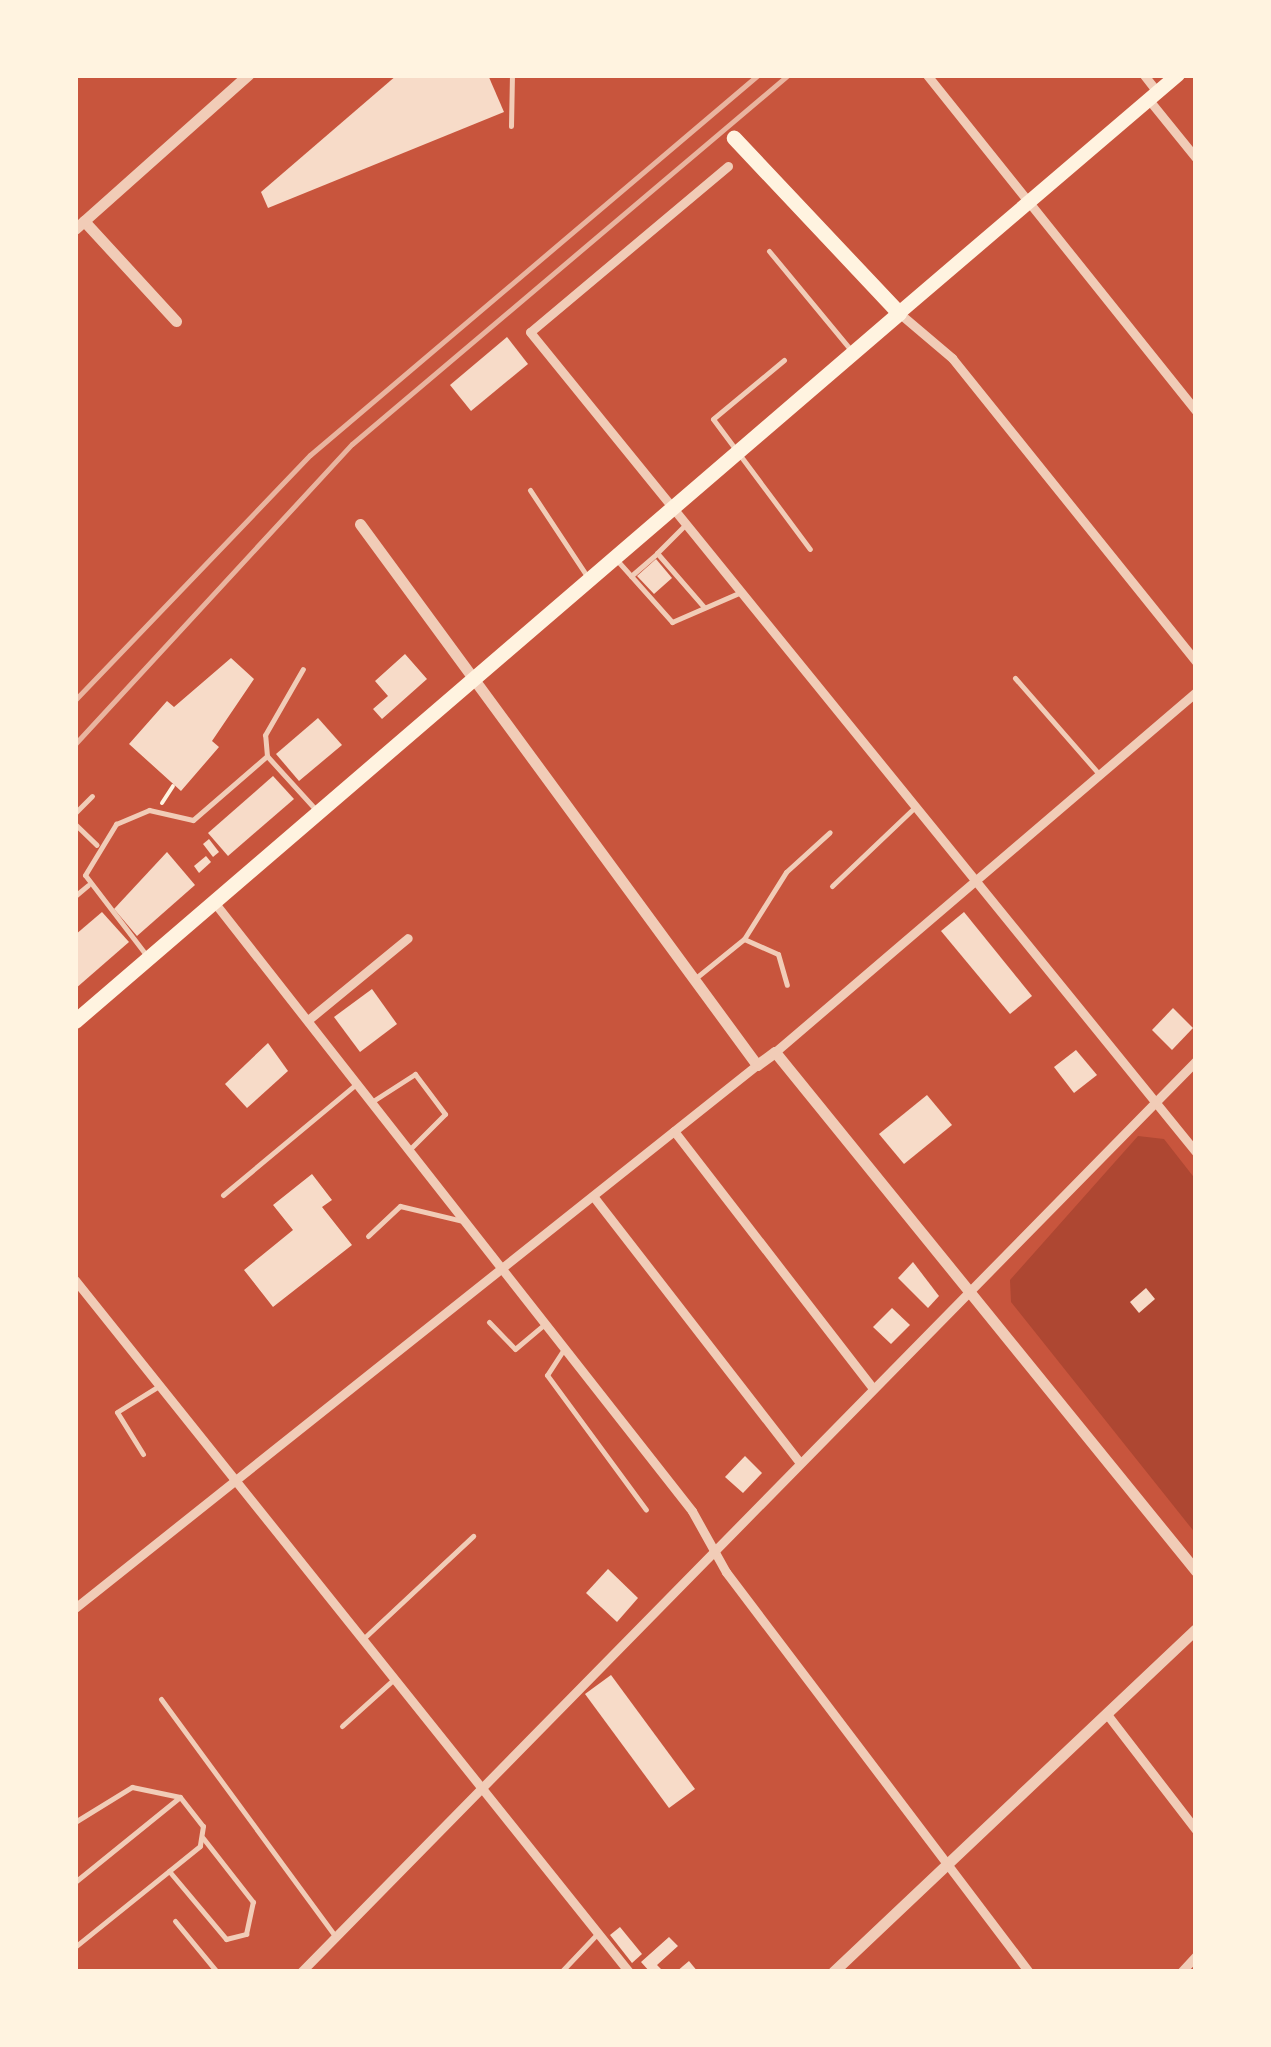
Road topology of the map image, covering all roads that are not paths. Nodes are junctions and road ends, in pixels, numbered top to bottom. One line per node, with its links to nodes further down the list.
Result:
1 (248, 75): 12 (street)
2 (512, 75): 7 (lane)
3 (927, 75): 11 (street)
4 (1144, 75): 6 (street)
5 (1178, 75): 6 (main road)
6 (1154, 97): 9 (street); 11 (main road)
7 (511, 126)
8 (734, 138): 14 (main road)
9 (1196, 158)
10 (728, 166): 21 (street)
11 (1029, 203): 14 (main road); 18 (street)
12 (78, 220): 15 (street)
13 (769, 251): 16 (lane)
14 (899, 313): 16 (main road); 31 (street)
15 (176, 321)
16 (852, 352): 19 (main road)
17 (784, 360): 19 (lane)
18 (1196, 411)
19 (734, 450): 21 (main road); 24 (lane)
20 (530, 490): 27 (lane)
21 (670, 502): 22 (street); 26 (main road)
22 (687, 523): 25 (lane); 29 (street)
23 (360, 524): 33 (street)
24 (810, 549)
25 (657, 553): 28 (lane); 30 (lane)
26 (612, 554): 27 (main road); 28 (lane)
27 (587, 576): 33 (main road)
28 (631, 576): 30 (lane)
29 (741, 592): 30 (lane); 39 (street)
30 (704, 607)
31 (1196, 662)
32 (302, 669): 36 (lane)
33 (476, 674): 40 (main road); 53 (street)
34 (1014, 678): 37 (lane)
35 (1196, 692): 37 (street)
36 (266, 756): 40 (lane); 44 (lane)
37 (1100, 775): 45 (street)
38 (92, 796): 41 (lane)
39 (915, 807): 45 (street); 47 (lane)
40 (318, 812): 49 (main road)
41 (75, 814)
42 (75, 824): 44 (lane)
43 (830, 832): 51 (lane)
44 (97, 845): 46 (lane)
45 (975, 883): 57 (street); 61 (street)
46 (89, 884): 48 (lane); 52 (lane)
47 (832, 886)
48 (75, 896)
49 (214, 902): 52 (main road); 55 (street)
50 (408, 938): 55 (street)
51 (744, 939): 53 (lane); 54 (lane)
52 (149, 958): 56 (main road)
53 (694, 979): 59 (street)
54 (788, 985)
55 (308, 1020): 60 (street)
56 (75, 1021)
57 (775, 1052): 59 (street); 72 (street)
58 (1196, 1062): 61 (street)
59 (756, 1066): 63 (street)
60 (358, 1082): 62 (street); 66 (lane)
61 (1153, 1099): 65 (street); 72 (street)
62 (373, 1101): 64 (street); 64 (lane)
63 (674, 1131): 67 (street); 77 (street)
64 (411, 1148): 68 (street)
65 (1196, 1152)
66 (223, 1196)
67 (592, 1196): 70 (street); 79 (street)
68 (471, 1224): 69 (lane); 70 (street)
69 (368, 1236)
70 (502, 1264): 74 (street); 80 (street)
71 (75, 1280): 76 (street)
72 (970, 1286): 77 (street); 84 (street)
73 (488, 1322): 74 (lane)
74 (547, 1322): 75 (street)
75 (566, 1347): 81 (lane); 83 (street)
76 (159, 1386): 78 (lane); 80 (street)
77 (872, 1387): 79 (street)
78 (143, 1454)
79 (799, 1462): 83 (street)
80 (234, 1478): 85 (street); 87 (street)
81 (646, 1510)
82 (473, 1536): 87 (lane)
83 (714, 1546): 92 (street); 97 (street)
84 (1196, 1572)
85 (75, 1608)
86 (1196, 1628): 90 (street)
87 (362, 1640): 88 (street)
88 (394, 1679): 91 (lane); 92 (street)
89 (161, 1699): 102 (lane)
90 (1106, 1713): 95 (street); 97 (street)
91 (342, 1726)
92 (481, 1788): 101 (street); 102 (street)
93 (180, 1797): 94 (lane); 96 (lane); 99 (lane)
94 (75, 1822)
95 (1196, 1830)
96 (203, 1837): 98 (lane); 98 (lane)
97 (946, 1866): 109 (street); 110 (street)
98 (170, 1871): 103 (lane)
99 (75, 1882)
100 (175, 1921): 105 (lane)
101 (598, 1934): 107 (lane); 108 (street)
102 (336, 1936): 106 (street)
103 (75, 1947)
104 (1196, 1956): 111 (street)
105 (216, 1972)
106 (301, 1972)
107 (562, 1972)
108 (629, 1972)
109 (833, 1972)
110 (1030, 1972)
111 (1181, 1972)

